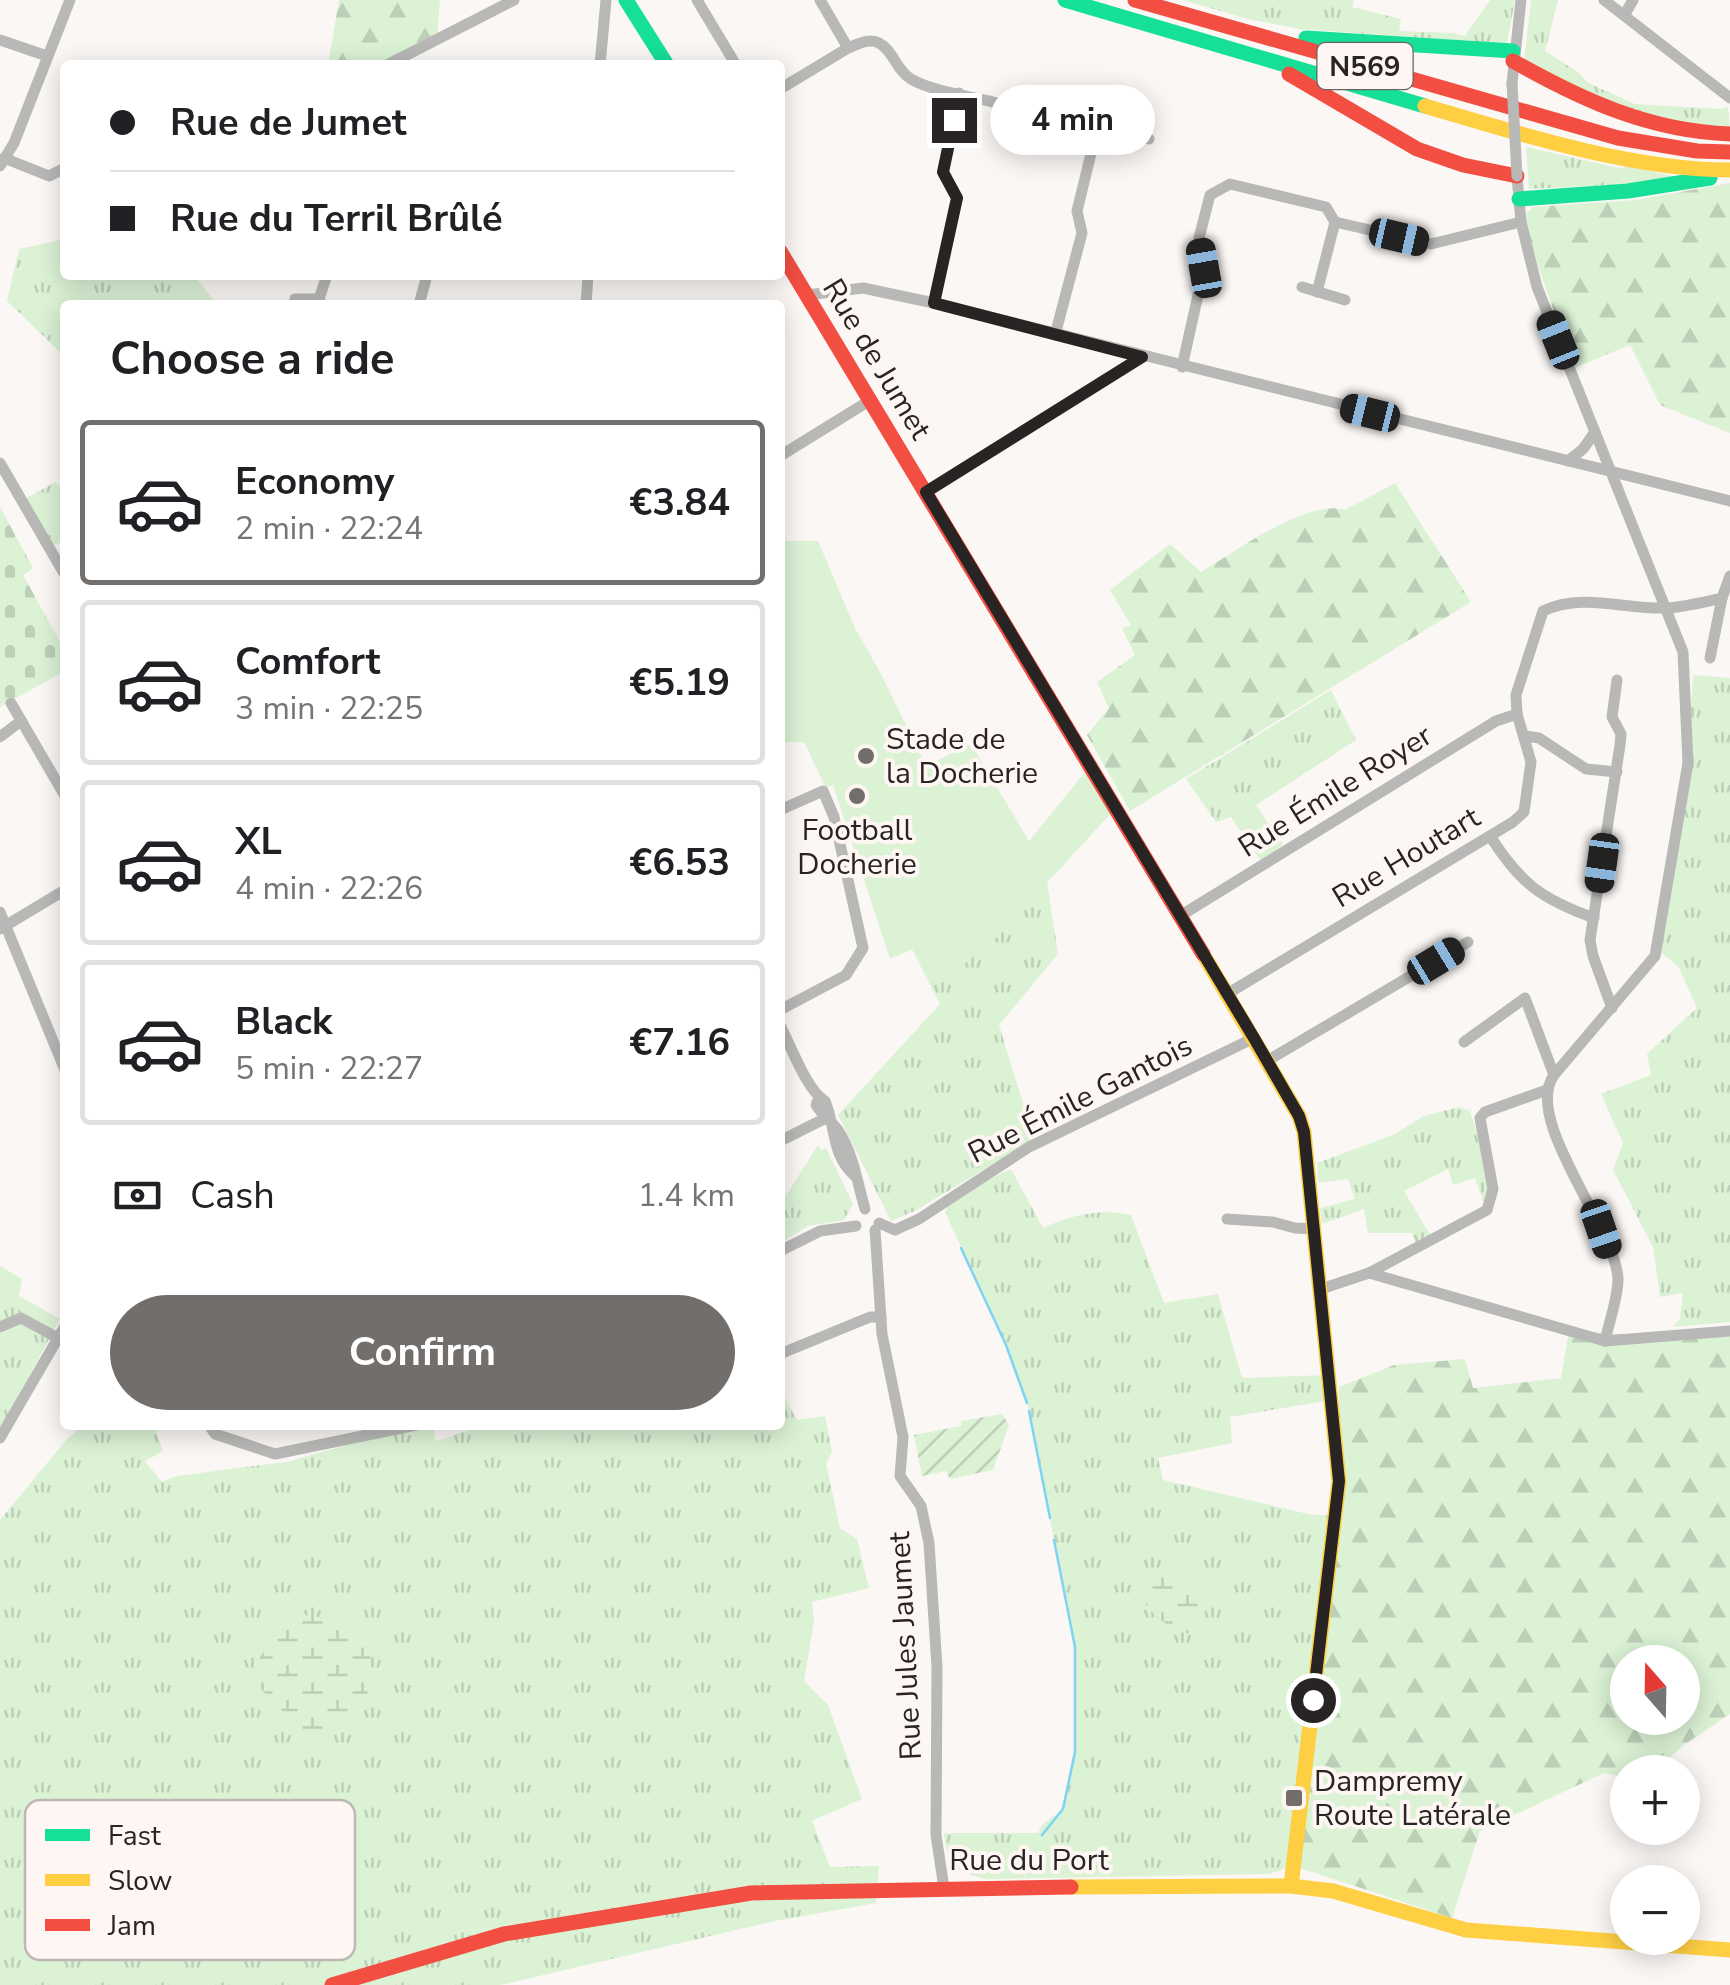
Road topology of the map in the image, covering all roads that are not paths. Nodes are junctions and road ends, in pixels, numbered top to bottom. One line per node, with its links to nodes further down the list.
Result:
1 (70, 0): 17 (street)
2 (514, 0): 19 (street)
3 (606, 0): 20 (street)
4 (697, 0): 22 (street)
5 (820, 0): 15 (street)
6 (1065, 0): 16 (main road, N569)
7 (1136, 0): 13 (main road, N569)
8 (1521, 0): 18 (street)
9 (1604, 0): 12 (street)
10 (1633, 0): 12 (street)
11 (632, 2): 21 (main road)
12 (1625, 14): 25 (street)
13 (1237, 29): 18 (main road); 31 (main road, N569)
14 (0, 40): 17 (street)
15 (848, 48): 23 (street); 24 (street)
16 (1252, 54): 34 (main road, N569); 35 (main road)
17 (47, 56): 32 (street)
18 (1513, 56): 29 (main road); 35 (street, bridge)
19 (397, 60)
20 (600, 60)
21 (664, 60)
22 (733, 60)
23 (785, 87)
24 (960, 93): 26 (street); 44 (street)
25 (1730, 98)
26 (996, 103)
27 (1076, 122): 28 (street)
28 (1097, 129): 30 (street); 45 (street)
29 (1730, 134)
30 (1149, 140)
31 (1730, 152)
32 (2, 162): 33 (street)
33 (60, 170)
34 (1730, 172): 36 (main road)
35 (1516, 176): 36 (street)
36 (1518, 198): 38 (street)
37 (1335, 222): 38 (street); 41 (street); 47 (street)
38 (1521, 222): 49 (street)
39 (785, 260): 42 (main road, Rue de Jumet)
40 (1302, 288): 41 (street)
41 (1317, 292): 43 (street)
42 (807, 296): 44 (street); 48 (main road, Rue de Jumet)
43 (1345, 300)
44 (934, 303): 45 (street)
45 (1055, 335): 46 (street)
46 (1142, 357): 47 (street); 54 (street)
47 (1182, 367): 51 (street)
48 (869, 401): 50 (street); 54 (main road, Rue de Jumet)
49 (1595, 432): 51 (street); 53 (street)
50 (785, 453)
51 (1568, 461): 53 (street)
52 (0, 462): 56 (street)
53 (1611, 472): 55 (street); 59 (street)
54 (926, 492): 73 (main road, Rue de Jumet)
55 (1730, 501)
56 (60, 566)
57 (1730, 576): 58 (street)
58 (1722, 598): 59 (street); 60 (street)
59 (1666, 608): 63 (street); 79 (street)
60 (1710, 658)
61 (1617, 680): 67 (street)
62 (10, 703): 64 (street)
63 (1518, 714): 65 (street, Rue Houtart); 73 (street, Rue Émile Royer)
64 (22, 722): 66 (street); 68 (street)
65 (1526, 736): 67 (street); 70 (street, Rue Houtart)
66 (0, 737)
67 (1616, 772): 74 (street)
68 (60, 787)
69 (785, 808): 78 (street)
70 (1490, 836): 74 (street); 77 (street, Rue Houtart)
71 (60, 893): 75 (street)
72 (0, 912): 75 (street)
73 (1180, 916): 77 (main road, Rue de Jumet)
74 (1594, 918): 79 (street)
75 (3, 927): 83 (street)
76 (1468, 942): 84 (street)
77 (1226, 994): 81 (main road, Rue de Jumet)
78 (785, 1007)
79 (1612, 1008): 85 (street)
80 (785, 1033): 87 (street)
81 (1254, 1038): 84 (main road, Rue de Jumet); 92 (street, Rue Émile Gantois)
82 (1464, 1042): 85 (street)
83 (60, 1058)
84 (1266, 1061): 93 (main road, Rue de Jumet)
85 (1554, 1075): 86 (street)
86 (1546, 1090): 95 (street); 102 (street)
87 (828, 1117): 88 (street); 89 (street)
88 (785, 1138)
89 (865, 1209): 91 (street); 92 (street)
90 (1227, 1220): 93 (street)
91 (856, 1226): 92 (street); 94 (street)
92 (877, 1227): 97 (street, Rue Jules Jaumet)
93 (1315, 1229): 96 (main road, Rue de Jumet)
94 (785, 1248)
95 (1369, 1273): 96 (street); 102 (street)
96 (1320, 1289): 107 (main road, Rue de Jumet)
97 (881, 1317): 103 (street); 108 (street, Rue Jules Jaumet)
98 (0, 1327): 101 (street)
99 (1730, 1330): 102 (street)
100 (60, 1335): 101 (street)
101 (58, 1338): 106 (street)
102 (1605, 1340)
103 (785, 1352)
104 (212, 1430): 105 (street)
105 (392, 1430)
106 (0, 1438)
107 (1291, 1886): 108 (main road, Rue du Port); 109 (main road, Rue du Port)
108 (944, 1888): 110 (main road, Rue du Port)
109 (1730, 1950)
110 (332, 1985)

